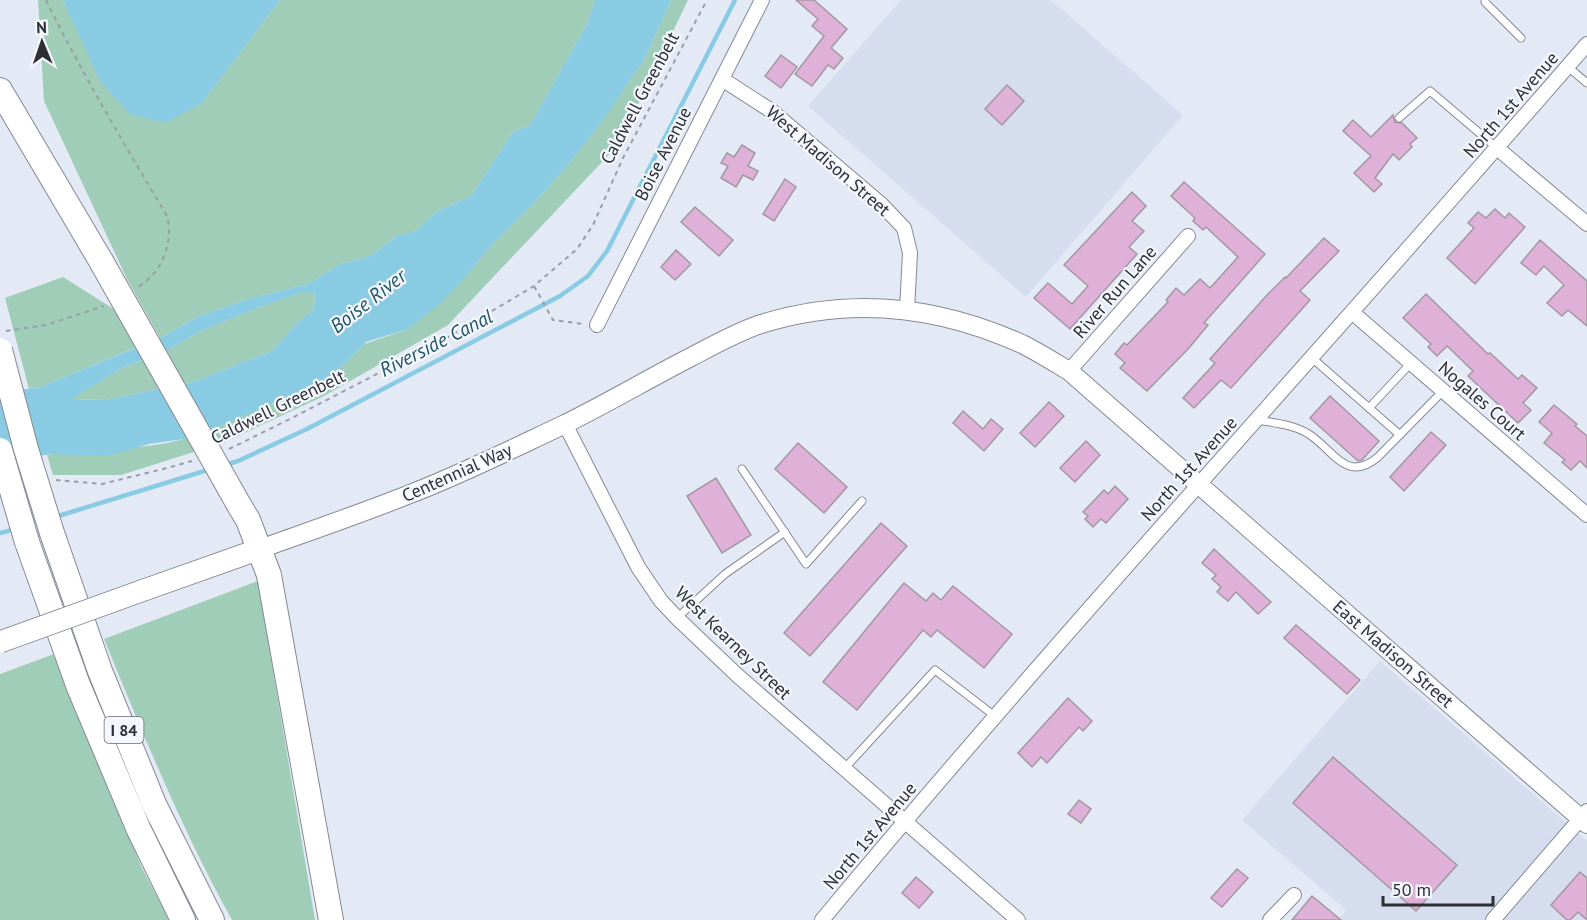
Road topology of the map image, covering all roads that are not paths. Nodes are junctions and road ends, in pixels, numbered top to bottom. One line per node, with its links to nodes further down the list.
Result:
1 (762, 0): 6 (street, Boise Avenue)
2 (1485, 0): 3 (lane)
3 (1521, 38)
4 (1587, 44): 5 (street, North 1st Avenue)
5 (1568, 67): 7 (lane); 10 (street, North 1st Avenue)
6 (722, 79): 13 (street, West Madison Street); 15 (street, Boise Avenue)
7 (1587, 83)
8 (0, 90): 31 (highway, bridge)
9 (1399, 118): 10 (lane)
10 (1497, 148): 11 (street); 14 (street, North 1st Avenue)
11 (1587, 224)
12 (1188, 236): 19 (street, River Run Lane)
13 (907, 310): 19 (main road); 23 (main road, Centennial Way)
14 (1353, 314): 17 (street, North 1st Avenue); 18 (street, Nogales Court)
15 (597, 325)
16 (0, 350): 40 (highway, I 84, bridge)
17 (1312, 358): 21 (lane); 22 (street, North 1st Avenue)
18 (1411, 363): 20 (street, Nogales Court); 21 (lane)
19 (1070, 371): 27 (main road)
20 (1443, 391): 24 (lane); 29 (street, Nogales Court)
21 (1369, 408): 24 (lane)
22 (1257, 420): 24 (lane); 27 (street, North 1st Avenue)
23 (565, 424): 31 (main road, Centennial Way); 32 (street, West Kearney Street)
24 (1400, 435)
25 (0, 450): 39 (highway, I 84, bridge)
26 (742, 470): 30 (lane)
27 (1199, 484): 34 (street, North 1st Avenue); 36 (main road, East Madison Street)
28 (862, 501): 30 (lane)
29 (1587, 515)
30 (785, 532): 32 (lane)
31 (260, 549): 33 (main road, Centennial Way, bridge); 41 (highway)
32 (677, 618): 35 (street, West Kearney Street)
33 (0, 642)
34 (996, 717): 35 (lane); 37 (street, North 1st Avenue)
35 (844, 769): 37 (street, West Kearney Street)
36 (1585, 818): 45 (street)
37 (904, 822): 42 (street, North 1st Avenue); 43 (street, West Kearney Street)
38 (1294, 895): 44 (street)
39 (183, 920)
40 (212, 920)
41 (331, 920)
42 (822, 920)
43 (1018, 920)
44 (1270, 920)
45 (1493, 920)

